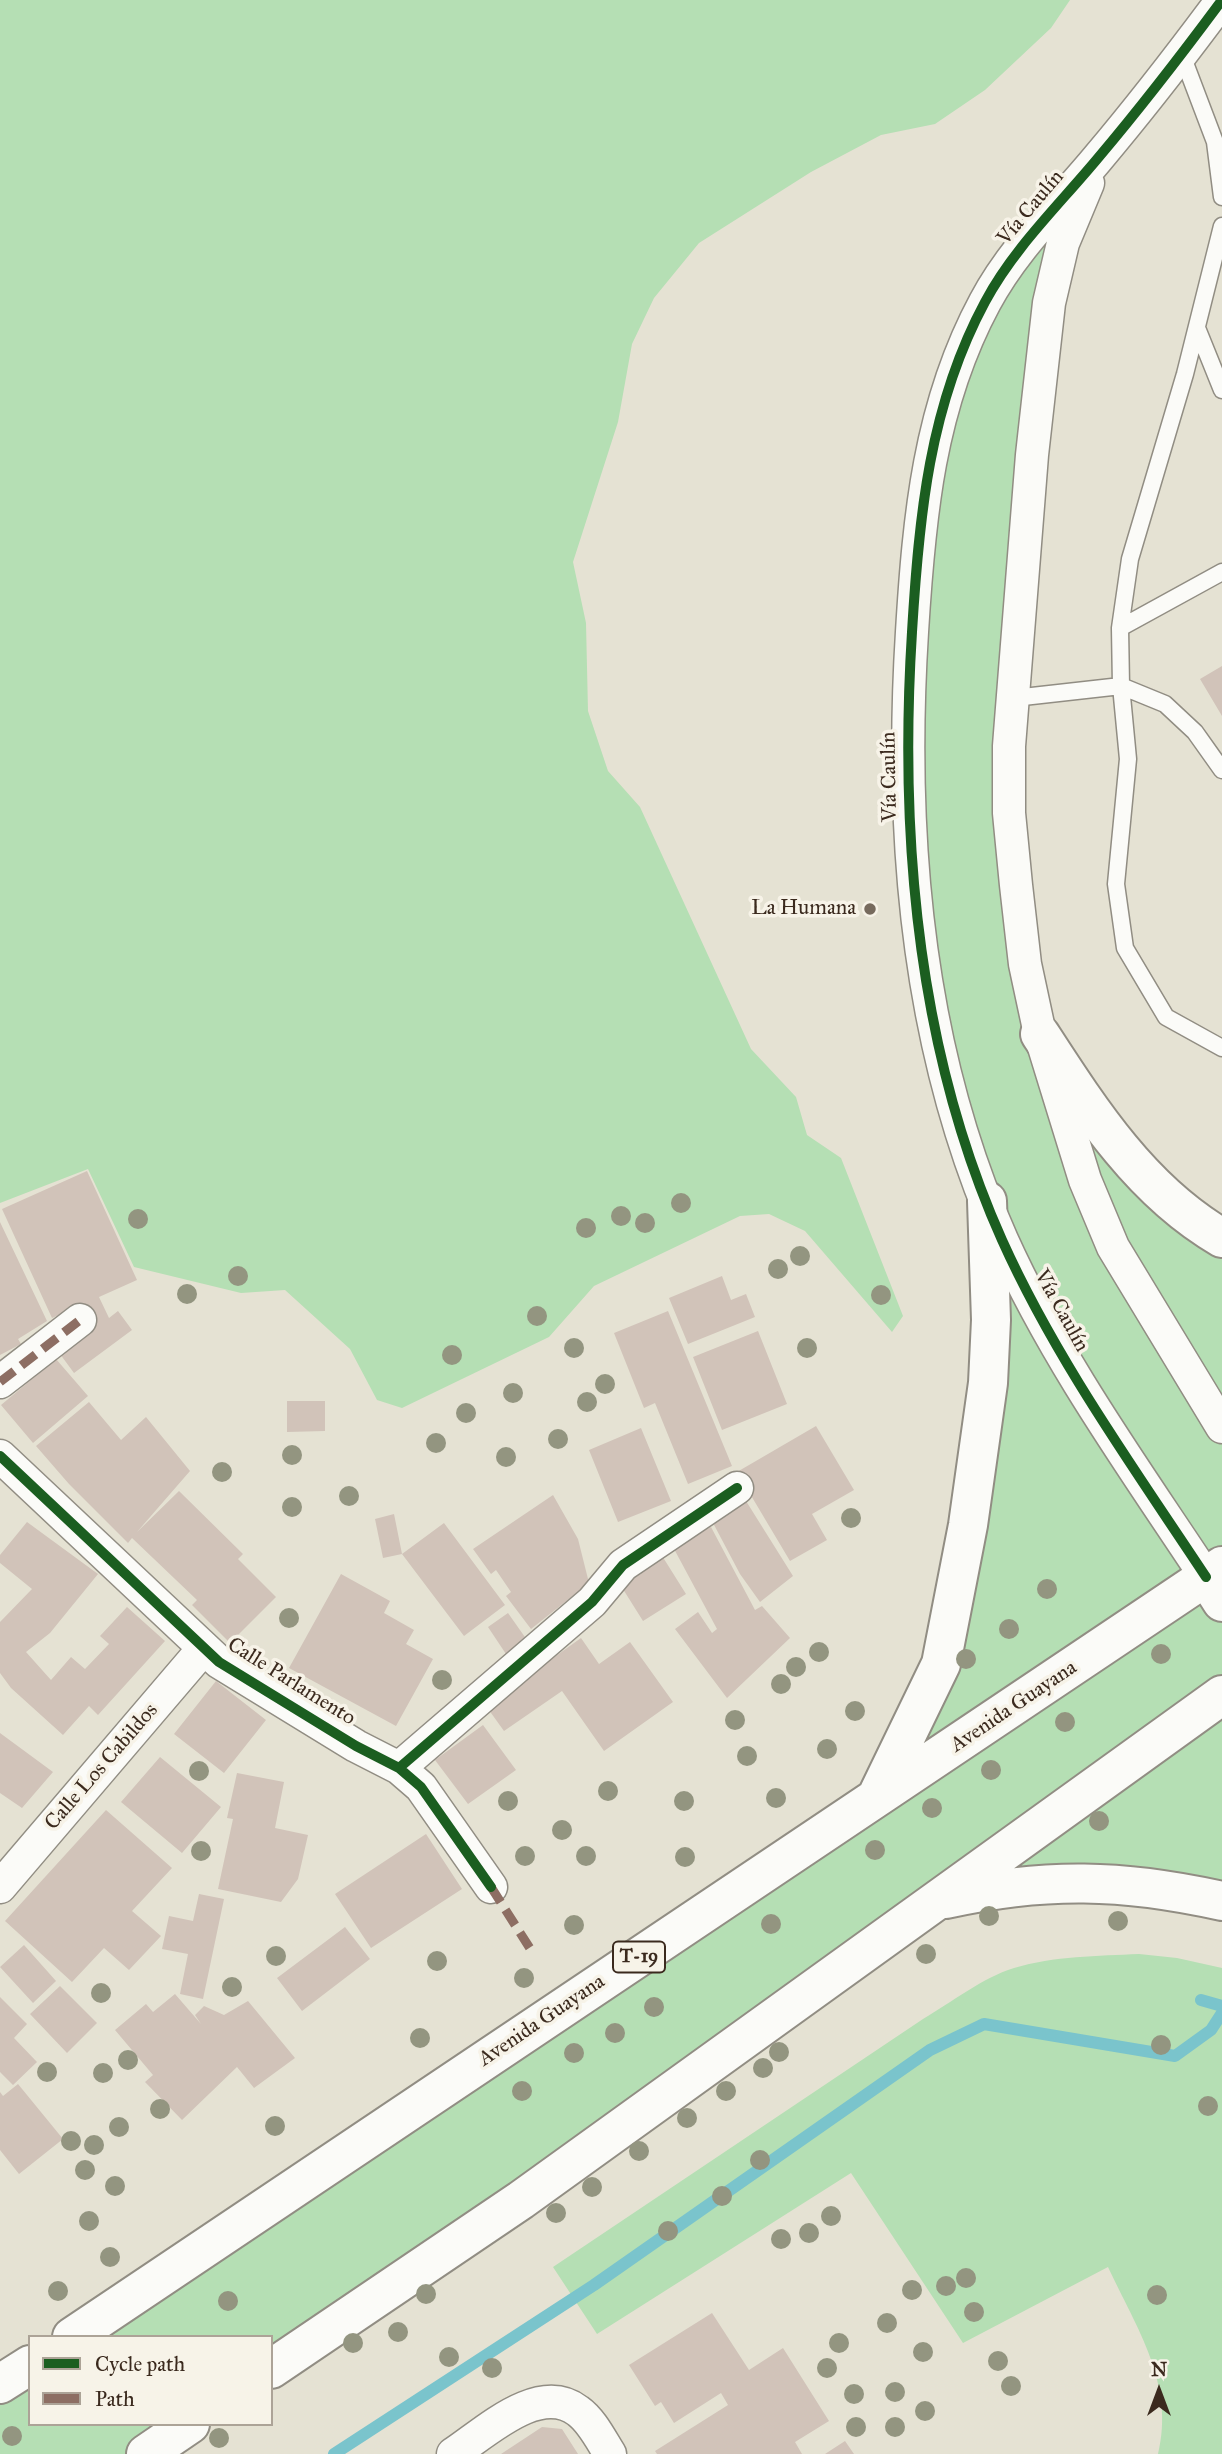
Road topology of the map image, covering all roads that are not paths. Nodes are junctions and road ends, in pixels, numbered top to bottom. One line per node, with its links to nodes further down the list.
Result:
1 (1222, 0): 2 (street, Vía Caulín)
2 (1182, 55): 3 (street, Vía Caulín); 4 (lane)
3 (1100, 156): 11 (street, Vía Caulín); 15 (street, Vía Caulín)
4 (1222, 197)
5 (1222, 226): 6 (lane)
6 (1197, 328): 7 (lane); 9 (lane)
7 (1222, 390)
8 (1222, 572): 9 (lane)
9 (1120, 628): 10 (lane)
10 (1121, 686): 11 (lane); 12 (lane); 14 (lane)
11 (1014, 698): 13 (street, Vía Caulín)
12 (1222, 770)
13 (1040, 1034): 16 (highway); 19 (street, Vía Caulín)
14 (1222, 1048)
15 (987, 1201): 22 (street, Vía Caulín); 26 (highway)
16 (1222, 1238)
17 (80, 1320): 18 (street)
18 (0, 1382)
19 (1222, 1427)
20 (0, 1456): 23 (street, Calle Parlamento)
21 (737, 1488): 25 (street)
22 (1217, 1582): 26 (highway, Avenida Guayana / T-19)
23 (204, 1648): 25 (street, Calle Parlamento); 27 (street, Calle Los Cabildos)
24 (1222, 1695): 29 (highway)
25 (399, 1768): 28 (street, Calle Parlamento)
26 (875, 1801): 31 (highway, Avenida Guayana / T-19)
27 (0, 1887)
28 (491, 1887)
29 (933, 1901): 30 (highway); 33 (highway)
30 (1222, 1902)
31 (75, 2335)
32 (28, 2366): 34 (highway)
33 (273, 2368)
34 (0, 2384)
35 (187, 2426): 36 (highway)
36 (146, 2454)
37 (453, 2454): 38 (street)
38 (610, 2454)

